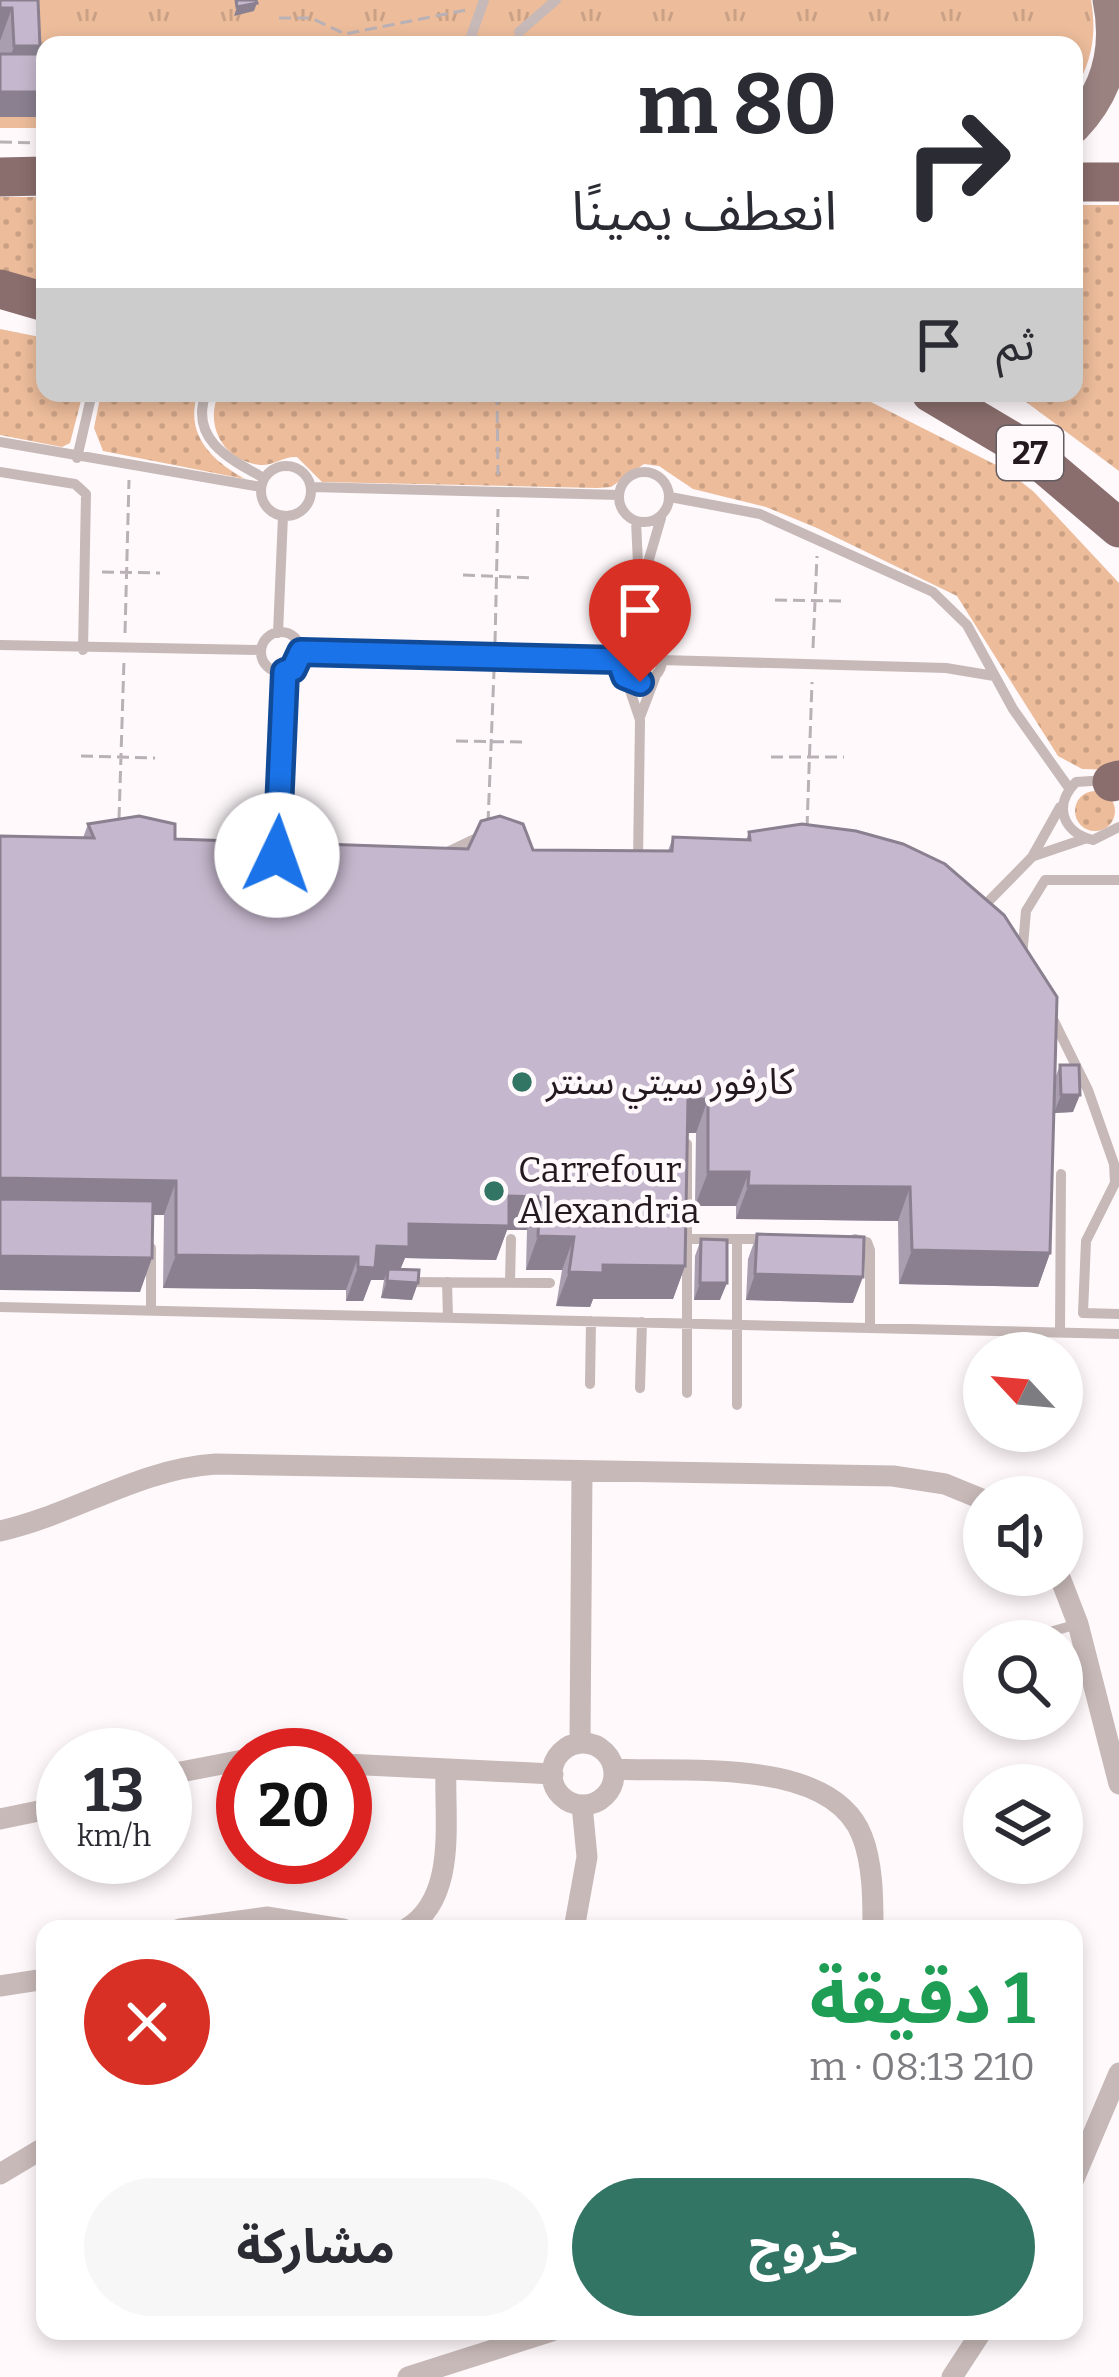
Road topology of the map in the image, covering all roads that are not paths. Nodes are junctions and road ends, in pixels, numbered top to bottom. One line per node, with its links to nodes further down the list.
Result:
1 (556, 0): 4 (lane)
2 (1108, 0): 6 (main road)
3 (482, 5): 5 (lane)
4 (519, 32)
5 (471, 36)
6 (1083, 116)
7 (36, 176): 8 (highway)
8 (0, 177)
9 (1083, 182): 10 (highway)
10 (1119, 182)
11 (0, 289): 12 (highway)
12 (36, 299)
13 (90, 402): 17 (lane)
14 (204, 402): 19 (lane)
15 (946, 402): 26 (highway, 27)
16 (0, 442): 17 (lane)
17 (77, 458): 19 (lane)
18 (0, 472): 31 (lane)
19 (262, 483): 20 (lane); 24 (lane)
20 (312, 487): 21 (lane); 24 (lane)
21 (619, 496): 22 (lane); 25 (lane)
22 (670, 497): 23 (lane); 39 (lane)
23 (663, 514): 25 (lane); 29 (lane)
24 (283, 516): 27 (lane)
25 (636, 521): 28 (lane)
26 (1119, 528)
27 (278, 633): 32 (lane); 33 (lane)
28 (634, 639): 29 (lane); 34 (lane)
29 (655, 644): 35 (lane)
30 (0, 645): 31 (lane)
31 (83, 650): 32 (lane)
32 (261, 650): 36 (lane)
33 (301, 652): 34 (lane); 36 (lane)
34 (619, 660): 38 (lane)
35 (662, 660): 37 (lane); 39 (lane)
36 (285, 672): 47 (lane)
37 (656, 675): 38 (lane); 40 (lane)
38 (625, 676): 40 (lane)
39 (995, 676): 42 (lane)
40 (640, 720): 49 (lane)
41 (1117, 784): 42 (lane)
42 (1066, 794): 45 (lane); 50 (lane)
43 (1118, 831): 45 (lane)
44 (493, 834): 51 (lane)
45 (1084, 838): 50 (lane)
46 (258, 854): 47 (lane)
47 (277, 855): 48 (lane)
48 (297, 856)
49 (658, 856)
50 (1031, 857): 54 (lane)
51 (430, 860)
52 (1119, 880): 56 (lane)
53 (960, 905): 54 (lane)
54 (973, 917): 55 (lane)
55 (986, 931)
56 (1011, 958)
57 (1044, 1004): 72 (lane)
58 (687, 1142): 62 (lane)
59 (1060, 1174): 80 (lane)
60 (151, 1234): 71 (lane)
61 (511, 1239): 68 (lane)
62 (687, 1239): 63 (lane); 77 (lane)
63 (736, 1239): 64 (lane); 78 (lane)
64 (777, 1239)
65 (838, 1239): 79 (lane)
66 (409, 1282): 67 (lane)
67 (447, 1282): 68 (lane); 74 (lane)
68 (510, 1282): 69 (lane)
69 (550, 1283)
70 (0, 1307): 71 (lane)
71 (151, 1311): 74 (lane)
72 (1083, 1313): 73 (lane); 81 (lane)
73 (1119, 1314)
74 (448, 1318): 75 (lane)
75 (591, 1321): 76 (lane); 83 (lane)
76 (642, 1322): 77 (lane); 84 (lane)
77 (687, 1323): 78 (lane); 85 (lane)
78 (737, 1324): 79 (lane); 86 (lane)
79 (870, 1327): 80 (lane)
80 (1060, 1332)
81 (1085, 1333): 82 (lane)
82 (1119, 1334)
83 (590, 1384)
84 (640, 1388)
85 (687, 1393)
86 (737, 1405)
87 (582, 1472): 88 (street); 89 (street); 91 (street)
88 (963, 1493)
89 (0, 1531)
90 (1083, 1644): 96 (street)
91 (580, 1743): 94 (street); 95 (street)
92 (372, 1765): 93 (street)
93 (446, 1769): 95 (street); 102 (street)
94 (614, 1769): 97 (street); 104 (street)
95 (553, 1774): 97 (street)
96 (1119, 1784)
97 (582, 1805): 103 (street)
98 (36, 1812): 99 (street)
99 (0, 1819)
100 (246, 1920): 101 (street)
101 (287, 1920)
102 (416, 1920)
103 (576, 1920)
104 (872, 1920)
105 (36, 1980): 106 (street)
106 (0, 1986)
107 (1119, 2073): 109 (street)
108 (36, 2151): 110 (street)
109 (1083, 2158)
110 (4, 2169)
111 (524, 2340): 113 (street)
112 (976, 2340): 114 (street)
113 (408, 2377)
114 (952, 2377)

